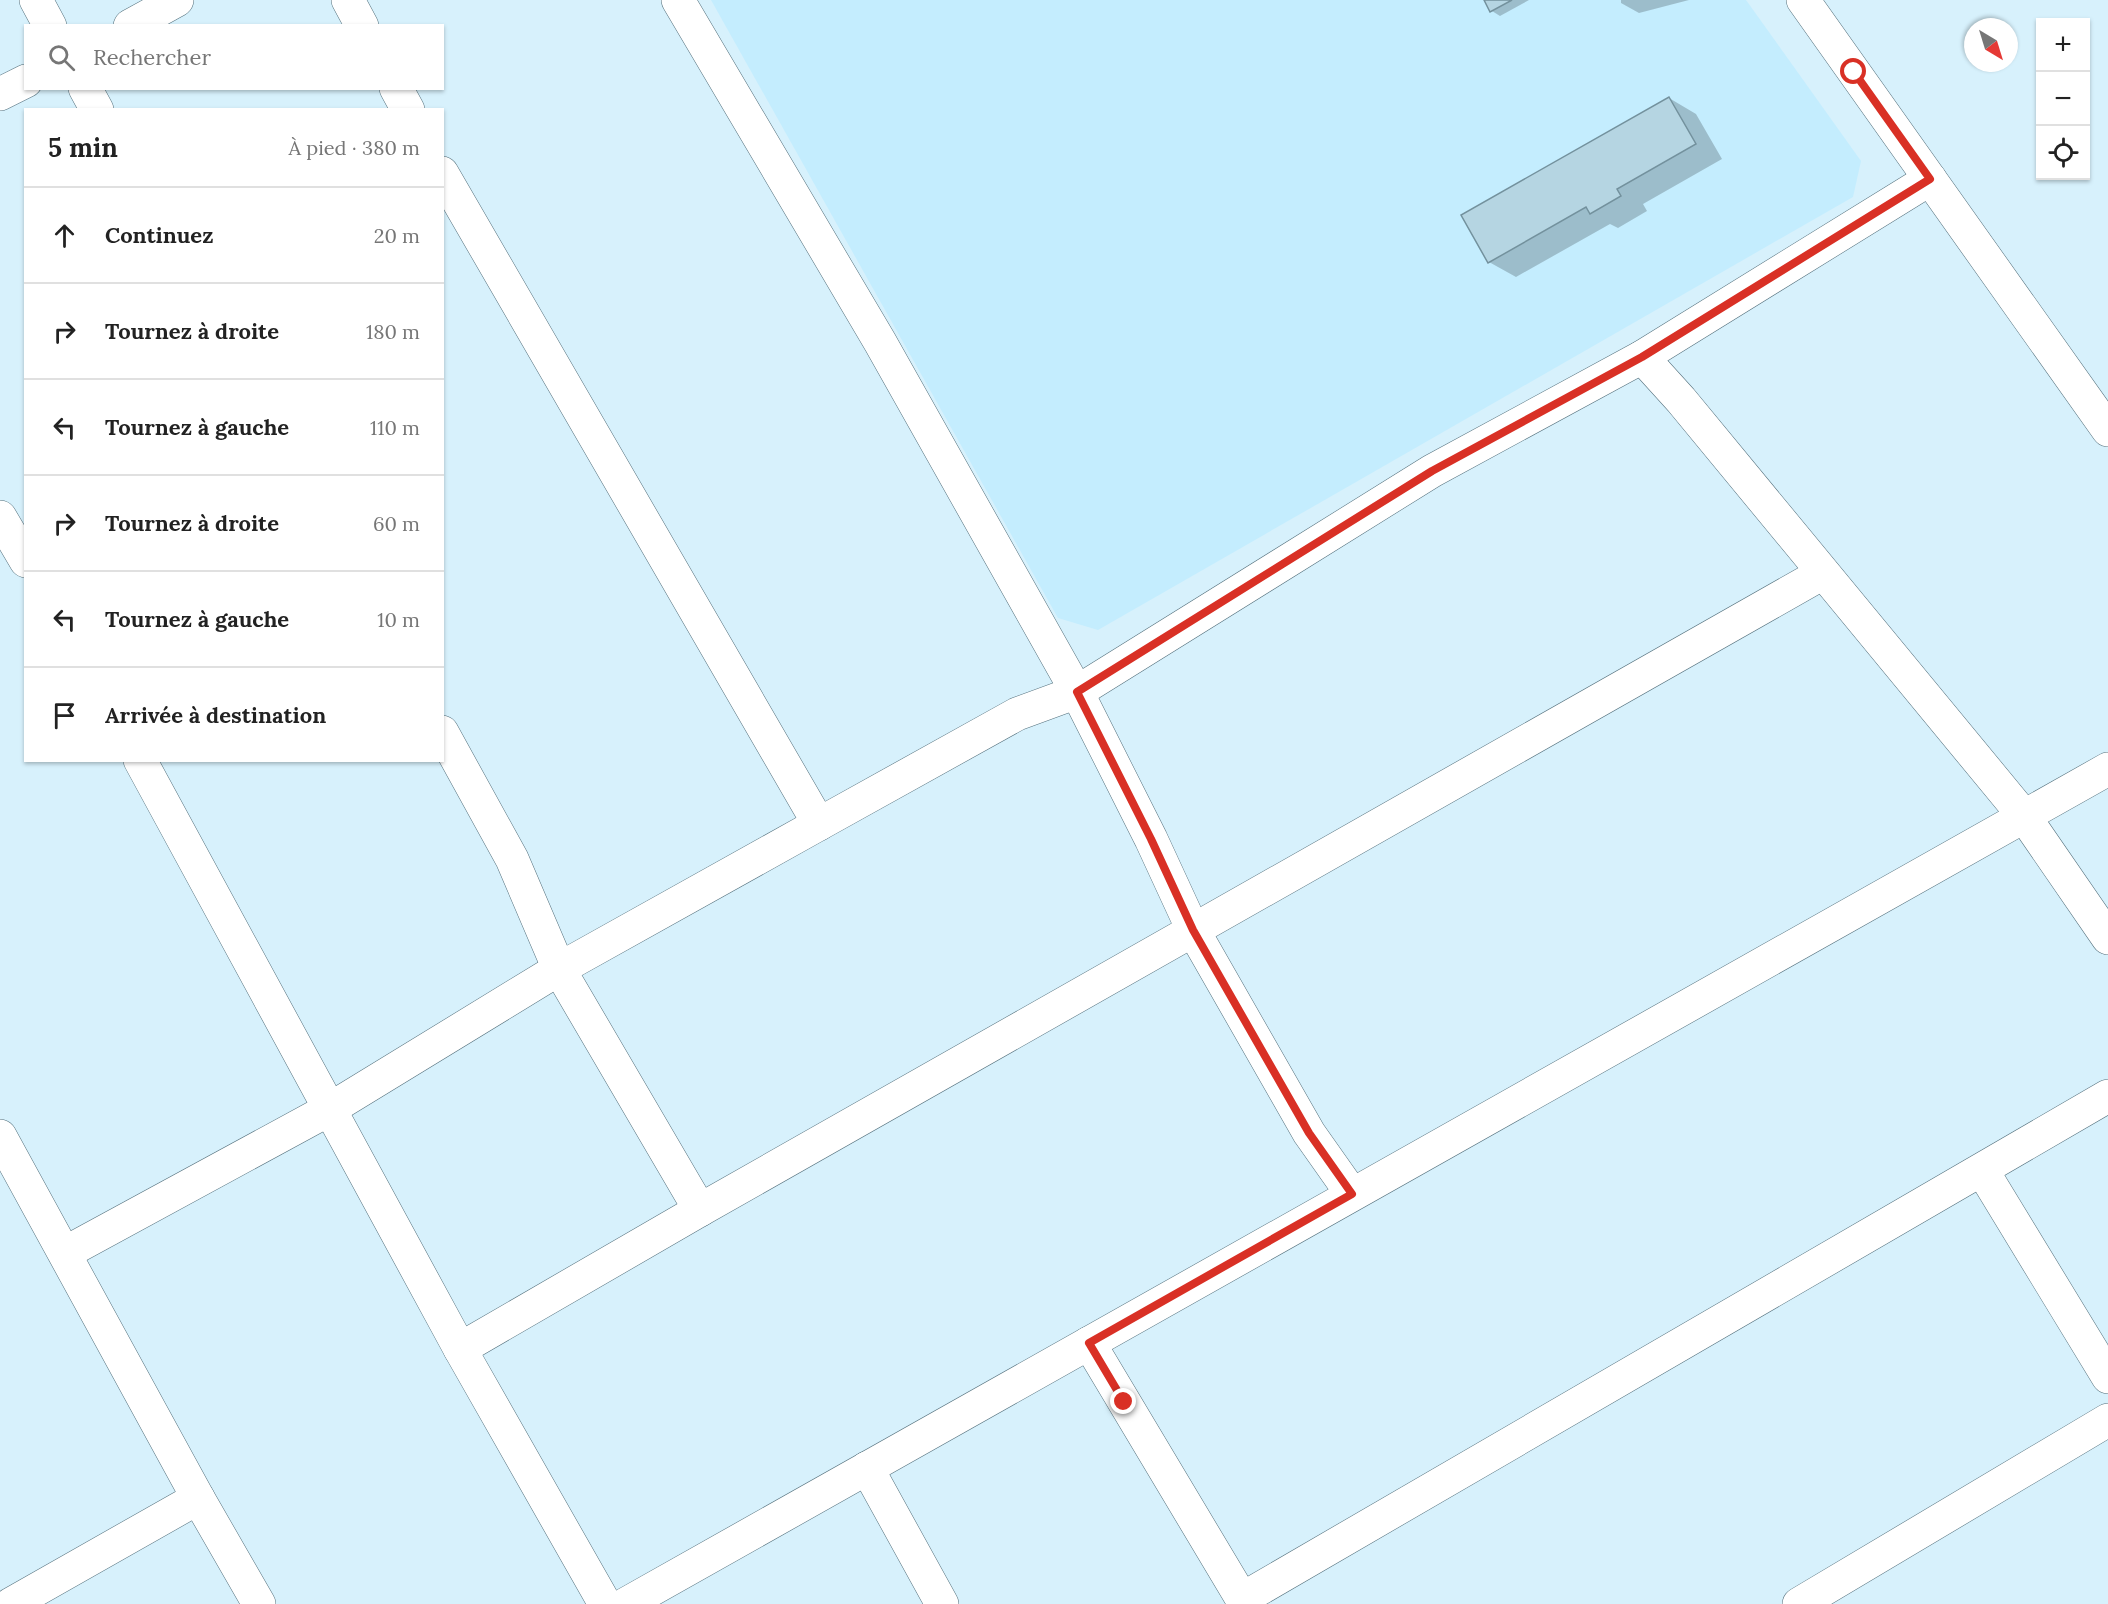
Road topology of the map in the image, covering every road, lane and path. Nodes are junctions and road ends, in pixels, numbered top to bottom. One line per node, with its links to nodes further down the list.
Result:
1 (36, 0): 6 (street)
2 (177, 0): 7 (street)
3 (348, 0): 8 (street)
4 (678, 0): 22 (street)
5 (1803, 0): 16 (street)
6 (49, 24)
7 (134, 24)
8 (361, 24)
9 (24, 82): 12 (street)
10 (86, 90): 13 (street)
11 (397, 90): 14 (street)
12 (0, 94)
13 (96, 108)
14 (407, 108)
15 (444, 176): 27 (street)
16 (1930, 179): 17 (street); 18 (street)
17 (1642, 357): 21 (street); 22 (street)
18 (2108, 430)
19 (0, 517): 20 (street)
20 (24, 558)
21 (1823, 573): 26 (street); 28 (street)
22 (1077, 692): 27 (street); 28 (street)
23 (444, 736): 30 (street)
24 (141, 762): 32 (street)
25 (2108, 769): 26 (street)
26 (2024, 816): 29 (street); 35 (street)
27 (819, 824): 30 (street)
28 (1193, 930): 35 (street); 36 (street)
29 (2108, 938)
30 (559, 969): 32 (street); 36 (street)
31 (2108, 1096): 34 (street)
32 (330, 1109): 37 (street); 39 (street)
33 (0, 1136): 37 (street)
34 (1982, 1170): 40 (street); 44 (street)
35 (1352, 1194): 38 (street)
36 (700, 1210): 39 (street)
37 (65, 1253): 43 (street)
38 (1089, 1343): 42 (street); 44 (street)
39 (460, 1349): 47 (street)
40 (2108, 1377)
41 (2108, 1420): 50 (street)
42 (867, 1468): 48 (street); 49 (street)
43 (198, 1498): 45 (street); 46 (street)
44 (1243, 1601)
45 (11, 1604)
46 (259, 1604)
47 (604, 1604)
48 (626, 1604)
49 (942, 1604)
50 (1799, 1604)

